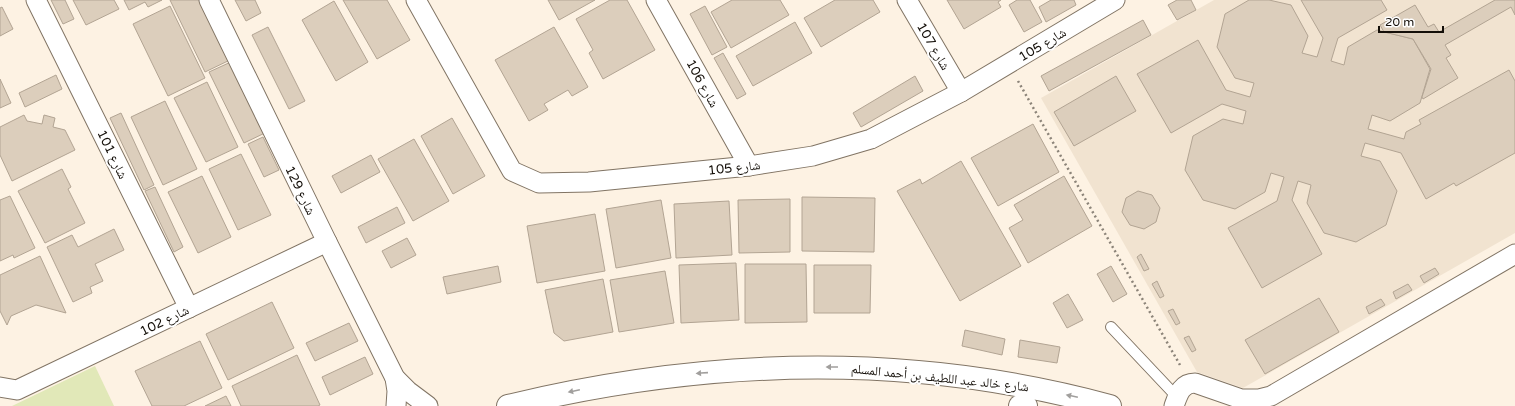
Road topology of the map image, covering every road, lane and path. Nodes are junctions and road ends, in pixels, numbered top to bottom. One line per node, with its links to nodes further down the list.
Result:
1 (36, 0): 12 (street, شارع 101)
2 (209, 0): 10 (street, شارع 129)
3 (416, 0): 9 (street, شارع 105)
4 (656, 0): 9 (street, شارع 106)
5 (907, 0): 8 (street, شارع 107)
6 (1115, 0): 7 (street, شارع 105)
7 (1008, 64): 8 (street, شارع 105); 15 (path)
8 (961, 92): 9 (street, شارع 105)
9 (749, 166)
10 (327, 242): 12 (street, شارع 102); 14 (street, شارع 129)
11 (1515, 254): 15 (street)
12 (189, 308): 16 (street, شارع 102)
13 (1111, 327): 17 (lane)
14 (395, 378): 18 (street, شارع 129); 19 (street, شارع 129)
15 (1190, 383): 17 (street)
16 (0, 388)
17 (1176, 402)
18 (396, 406)
19 (428, 406)
20 (508, 406): 23 (street, شارع خالد عبد اللطيف بن أحمد المسلم, one-way to 20)
21 (1020, 406): 22 (street)
22 (1026, 406)
23 (1110, 406)

